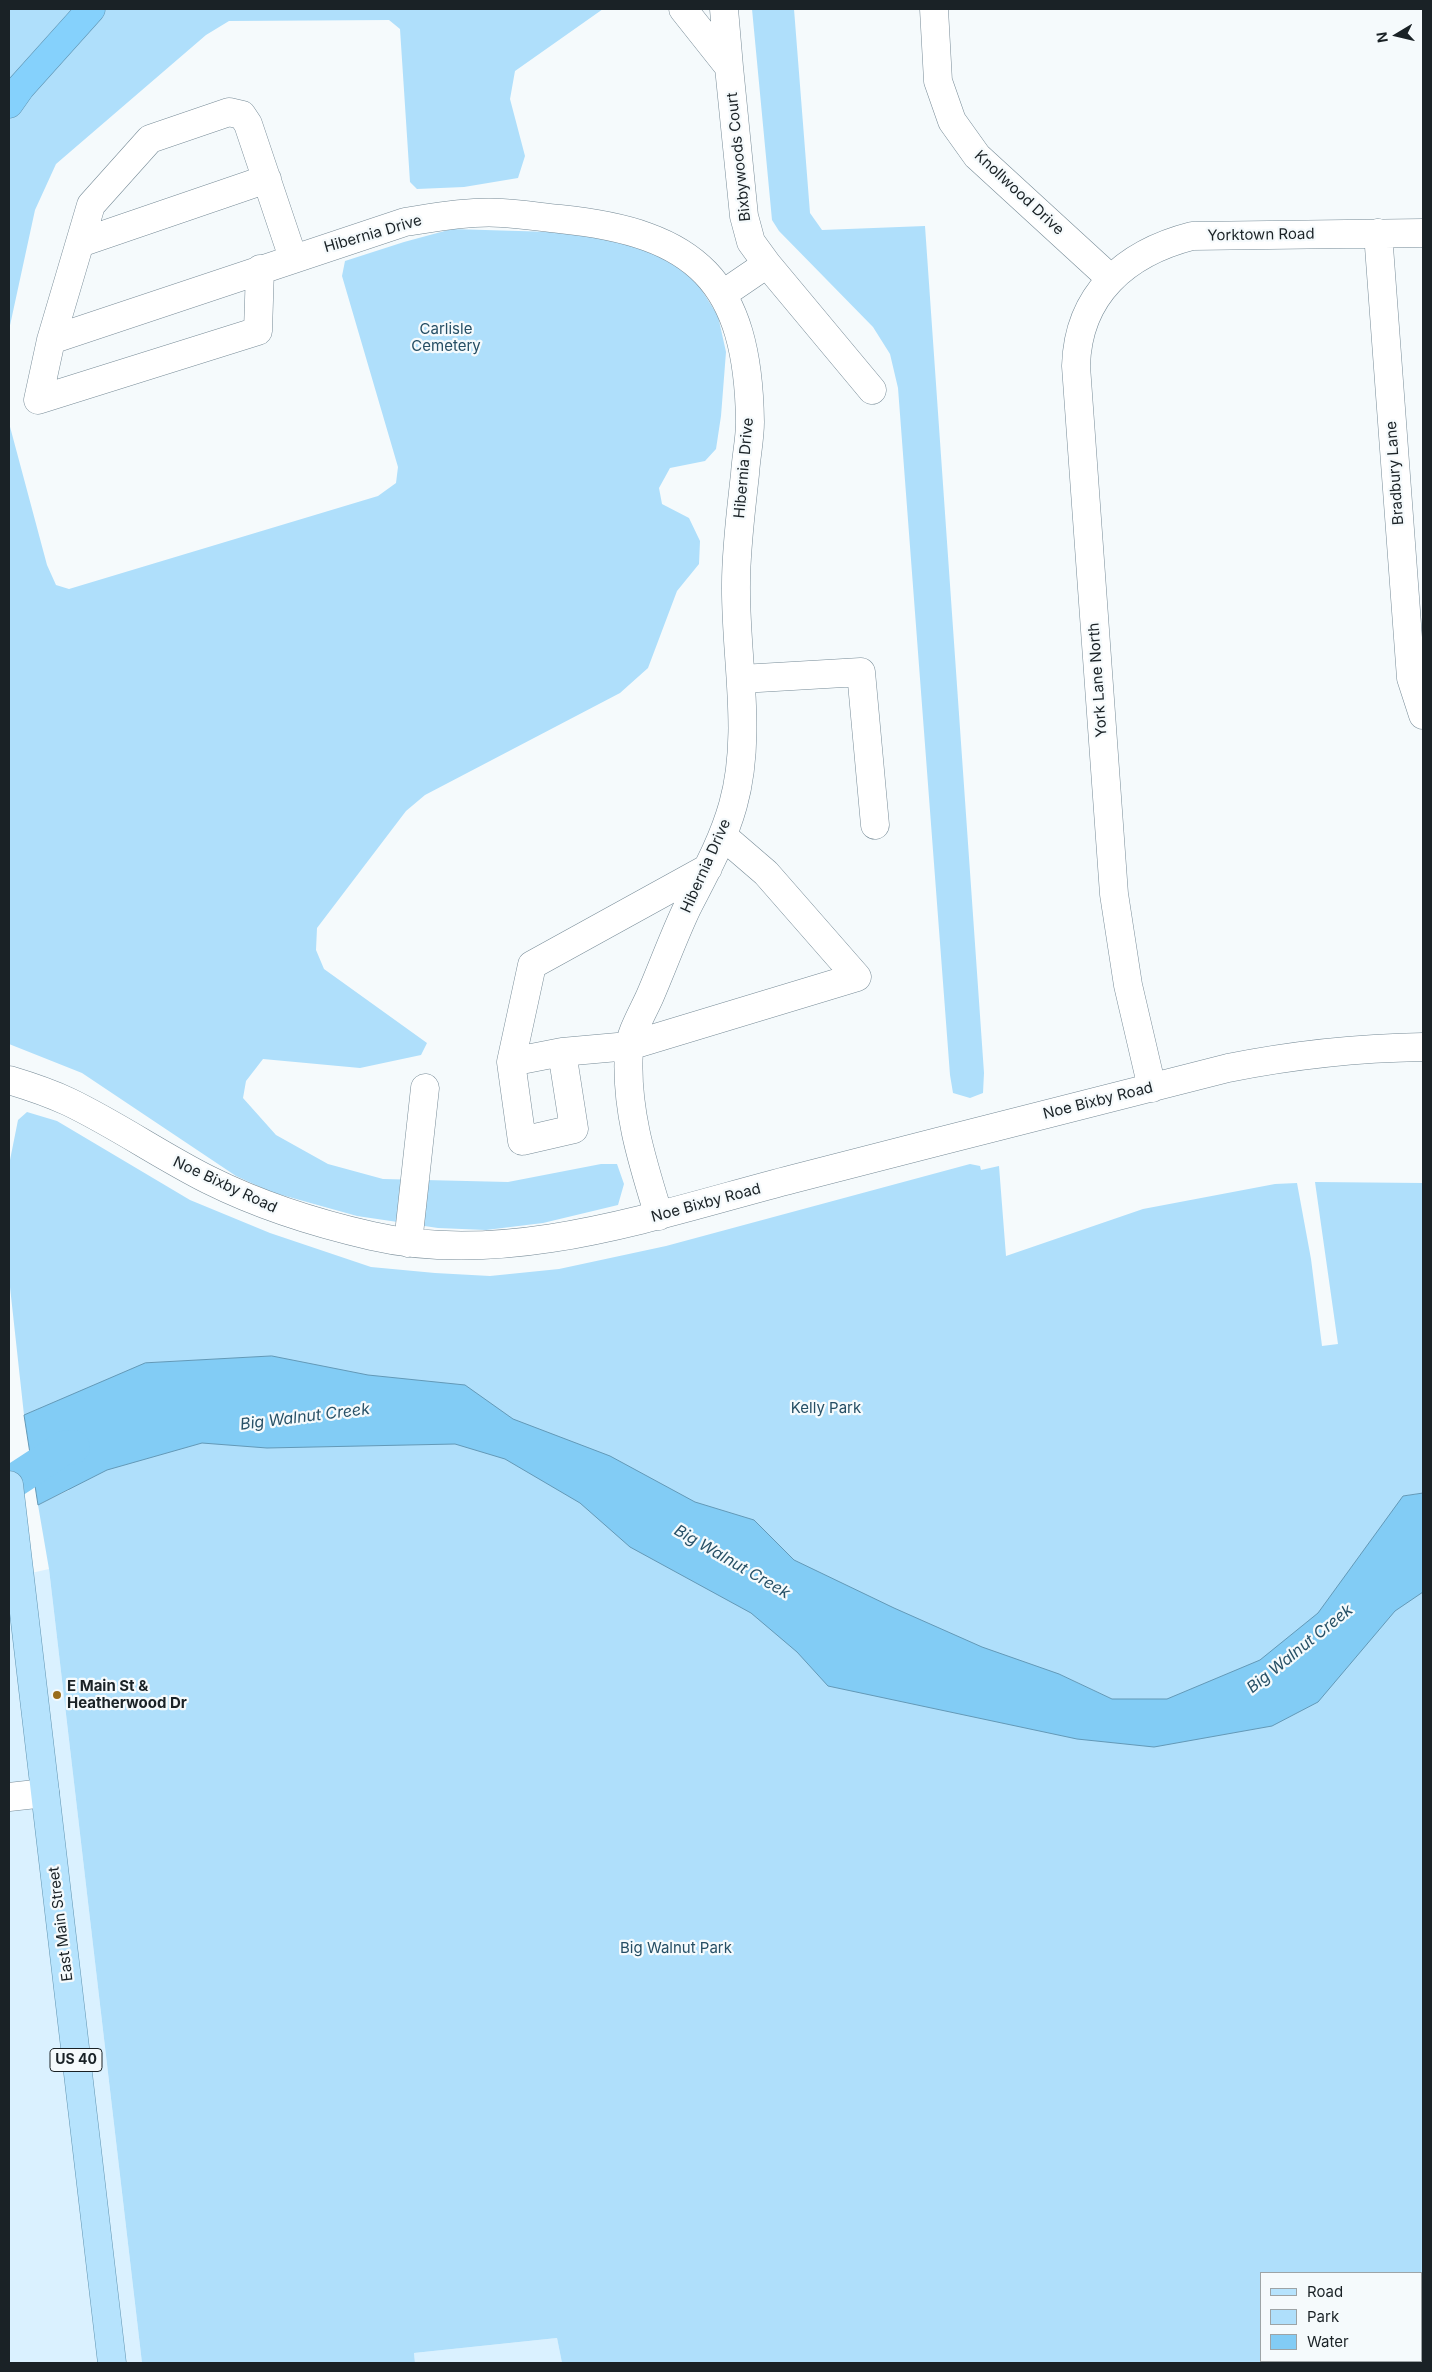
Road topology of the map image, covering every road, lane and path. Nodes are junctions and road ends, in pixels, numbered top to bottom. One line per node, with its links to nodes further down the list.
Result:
1 (91, 9): 6 (highway)
2 (683, 9): 5 (street)
3 (724, 9): 5 (street, Bixbywoods Court)
4 (934, 9): 14 (street, Knollwood Drive)
5 (729, 67): 12 (street, Bixbywoods Court)
6 (9, 104)
7 (266, 179): 10 (street); 10 (street); 11 (street)
8 (1378, 233): 9 (street, Yorktown Road); 14 (street, Yorktown Road); 19 (street, Bradbury Lane)
9 (1423, 233)
10 (80, 244): 16 (street)
11 (293, 258): 13 (street, Hibernia Drive); 15 (street, Hibernia Drive)
12 (766, 264): 15 (street); 17 (street, Bixbywoods Court)
13 (260, 269): 16 (street, Hibernia Drive); 16 (street)
14 (1110, 278): 29 (street, York Lane North)
15 (723, 294): 18 (street, Hibernia Drive)
16 (51, 340)
17 (872, 390)
18 (741, 679): 20 (street); 21 (street, Hibernia Drive)
19 (1422, 713)
20 (875, 825)
21 (723, 836): 22 (street, Hibernia Drive); 23 (street)
22 (708, 868): 23 (street, Hibernia Drive); 26 (street)
23 (629, 1046): 25 (street); 30 (street, Hibernia Drive)
24 (1423, 1047): 29 (street, Noe Bixby Road)
25 (562, 1052): 26 (street); 26 (street)
26 (511, 1062)
27 (9, 1080): 31 (street, Noe Bixby Road)
28 (425, 1088): 31 (street)
29 (1152, 1088): 30 (street, Noe Bixby Road)
30 (659, 1216): 31 (street, Noe Bixby Road)
31 (408, 1243)
32 (9, 1485): 33 (main road, East Main Street / US 40)
33 (45, 1793): 34 (street); 35 (main road, East Main Street / US 40)
34 (9, 1797)
35 (112, 2363)

